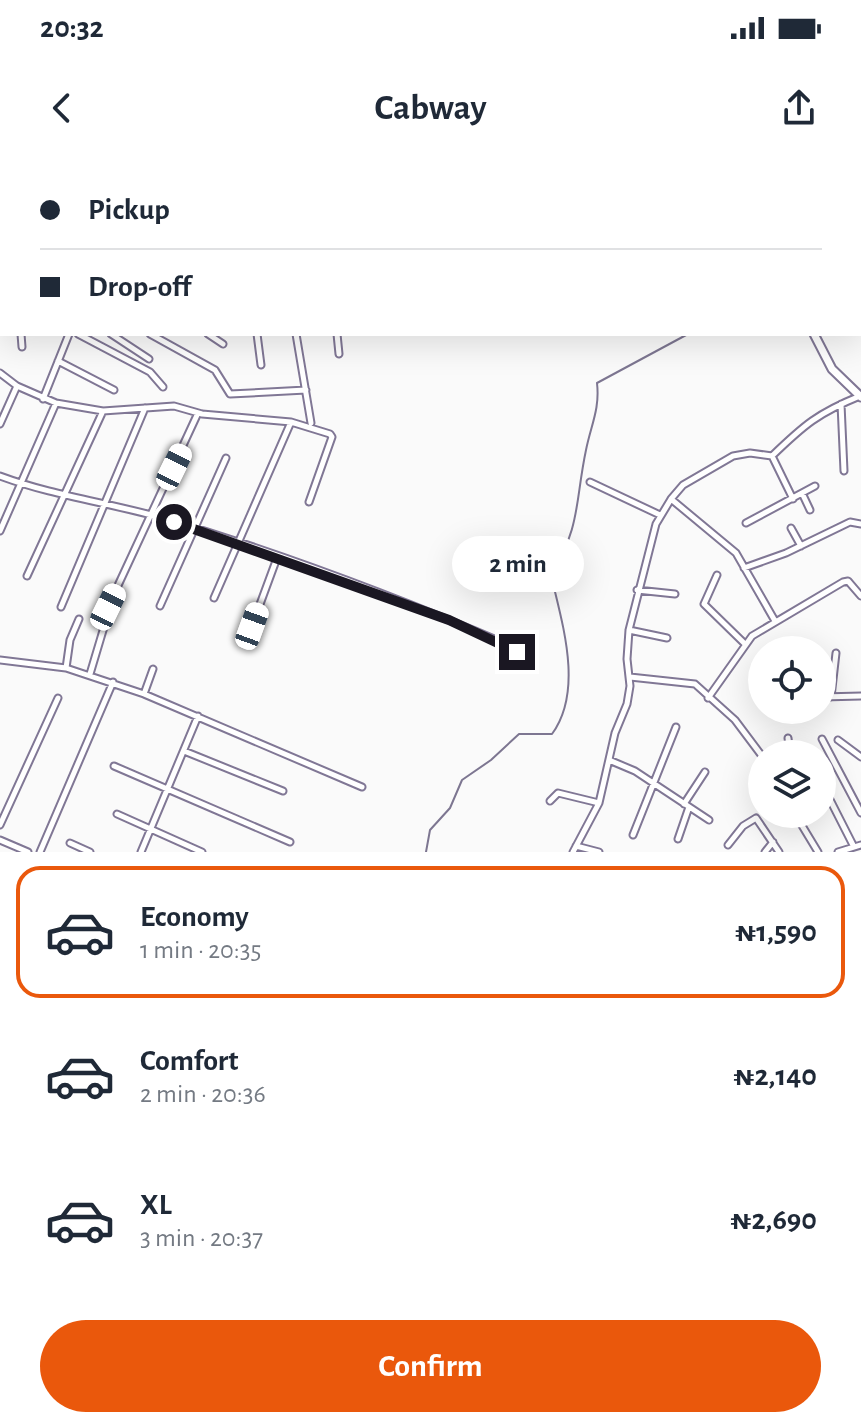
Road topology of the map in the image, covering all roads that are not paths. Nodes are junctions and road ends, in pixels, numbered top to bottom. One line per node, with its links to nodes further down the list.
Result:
1 (21, 336): 12 (street)
2 (68, 336): 15 (street)
3 (82, 336): 19 (street)
4 (114, 336): 14 (street)
5 (154, 336): 21 (street)
6 (211, 336): 11 (street)
7 (257, 336): 16 (street)
8 (296, 336): 21 (street)
9 (337, 336): 13 (street)
10 (815, 336): 22 (street)
11 (223, 344)
12 (22, 347)
13 (339, 354)
14 (149, 359)
15 (58, 361): 20 (street); 23 (street)
16 (261, 365)
17 (0, 373): 18 (street)
18 (17, 386): 23 (street); 31 (street)
19 (163, 387)
20 (114, 390)
21 (306, 390): 30 (street)
22 (860, 396): 25 (street)
23 (43, 399): 24 (street)
24 (56, 403): 27 (street); 37 (street)
25 (841, 404): 32 (street); 34 (street)
26 (145, 408): 27 (street); 28 (street); 44 (street)
27 (103, 411): 40 (street)
28 (198, 413): 29 (street); 46 (street)
29 (291, 422): 43 (street); 53 (street)
30 (311, 423)
31 (0, 424)
32 (772, 456): 41 (street); 42 (street)
33 (226, 458): 50 (street)
34 (844, 471)
35 (0, 476): 37 (street)
36 (590, 482): 47 (street)
37 (23, 484): 40 (street); 52 (street)
38 (815, 486): 39 (street)
39 (802, 493): 42 (street); 45 (street)
40 (65, 497): 44 (street); 58 (street)
41 (671, 499): 47 (street); 56 (street)
42 (793, 499): 48 (street)
43 (309, 502)
44 (106, 504): 46 (street); 64 (street)
45 (810, 510)
46 (153, 515): 50 (street); 65 (street)
47 (660, 515): 59 (street)
48 (746, 523)
49 (861, 524): 54 (street)
50 (196, 528): 53 (street); 63 (street)
51 (791, 528): 54 (street)
52 (0, 531)
53 (236, 542): 55 (street); 62 (street)
54 (801, 546): 56 (street)
55 (277, 558): 69 (street); 73 (street)
56 (744, 568): 68 (street)
57 (717, 575): 72 (street)
58 (27, 576)
59 (637, 590): 60 (street); 70 (street)
60 (675, 594)
61 (861, 596): 68 (street)
62 (214, 598)
63 (160, 606)
64 (61, 607)
65 (108, 607)
66 (107, 617): 78 (street)
67 (79, 619): 76 (street)
68 (776, 621): 72 (street)
69 (252, 626)
70 (629, 630): 71 (street); 79 (street)
71 (667, 638)
72 (745, 644): 85 (street)
73 (517, 652)
74 (0, 660): 75 (street); 76 (street)
75 (0, 666)
76 (66, 668): 78 (street)
77 (153, 669): 81 (street)
78 (90, 674): 80 (street)
79 (630, 677): 85 (street); 93 (street)
80 (113, 682): 81 (street); 121 (street)
81 (144, 694): 86 (street)
82 (861, 696): 83 (street)
83 (836, 697)
84 (58, 698): 107 (street)
85 (708, 698): 89 (street)
86 (198, 716): 91 (street); 97 (street)
87 (676, 727): 96 (street)
88 (822, 739): 103 (street)
89 (750, 740)
90 (838, 740): 92 (street)
91 (184, 751): 98 (street); 99 (street)
92 (861, 757)
93 (609, 760): 96 (street); 101 (street)
94 (114, 766): 98 (street)
95 (705, 772): 102 (street)
96 (652, 782): 102 (street); 110 (street)
97 (362, 787)
98 (168, 791): 109 (street); 113 (street)
99 (283, 791)
100 (550, 801): 101 (street)
101 (599, 803): 118 (street)
102 (687, 805): 106 (street); 111 (street)
103 (861, 813)
104 (117, 814): 109 (street)
105 (836, 816): 119 (street)
106 (709, 820)
107 (0, 825)
108 (803, 828): 128 (street)
109 (150, 830): 123 (street); 124 (street)
110 (633, 835)
111 (678, 839)
112 (0, 840): 120 (street)
113 (290, 842)
114 (773, 842): 116 (street); 126 (street); 127 (street)
115 (70, 843): 122 (street)
116 (728, 845)
117 (861, 845): 119 (street)
118 (574, 849): 125 (street)
119 (850, 849): 129 (street)
120 (28, 852)
121 (40, 852)
122 (90, 852)
123 (141, 852)
124 (202, 852)
125 (599, 852)
126 (765, 852)
127 (779, 852)
128 (818, 852)
129 (838, 852)

